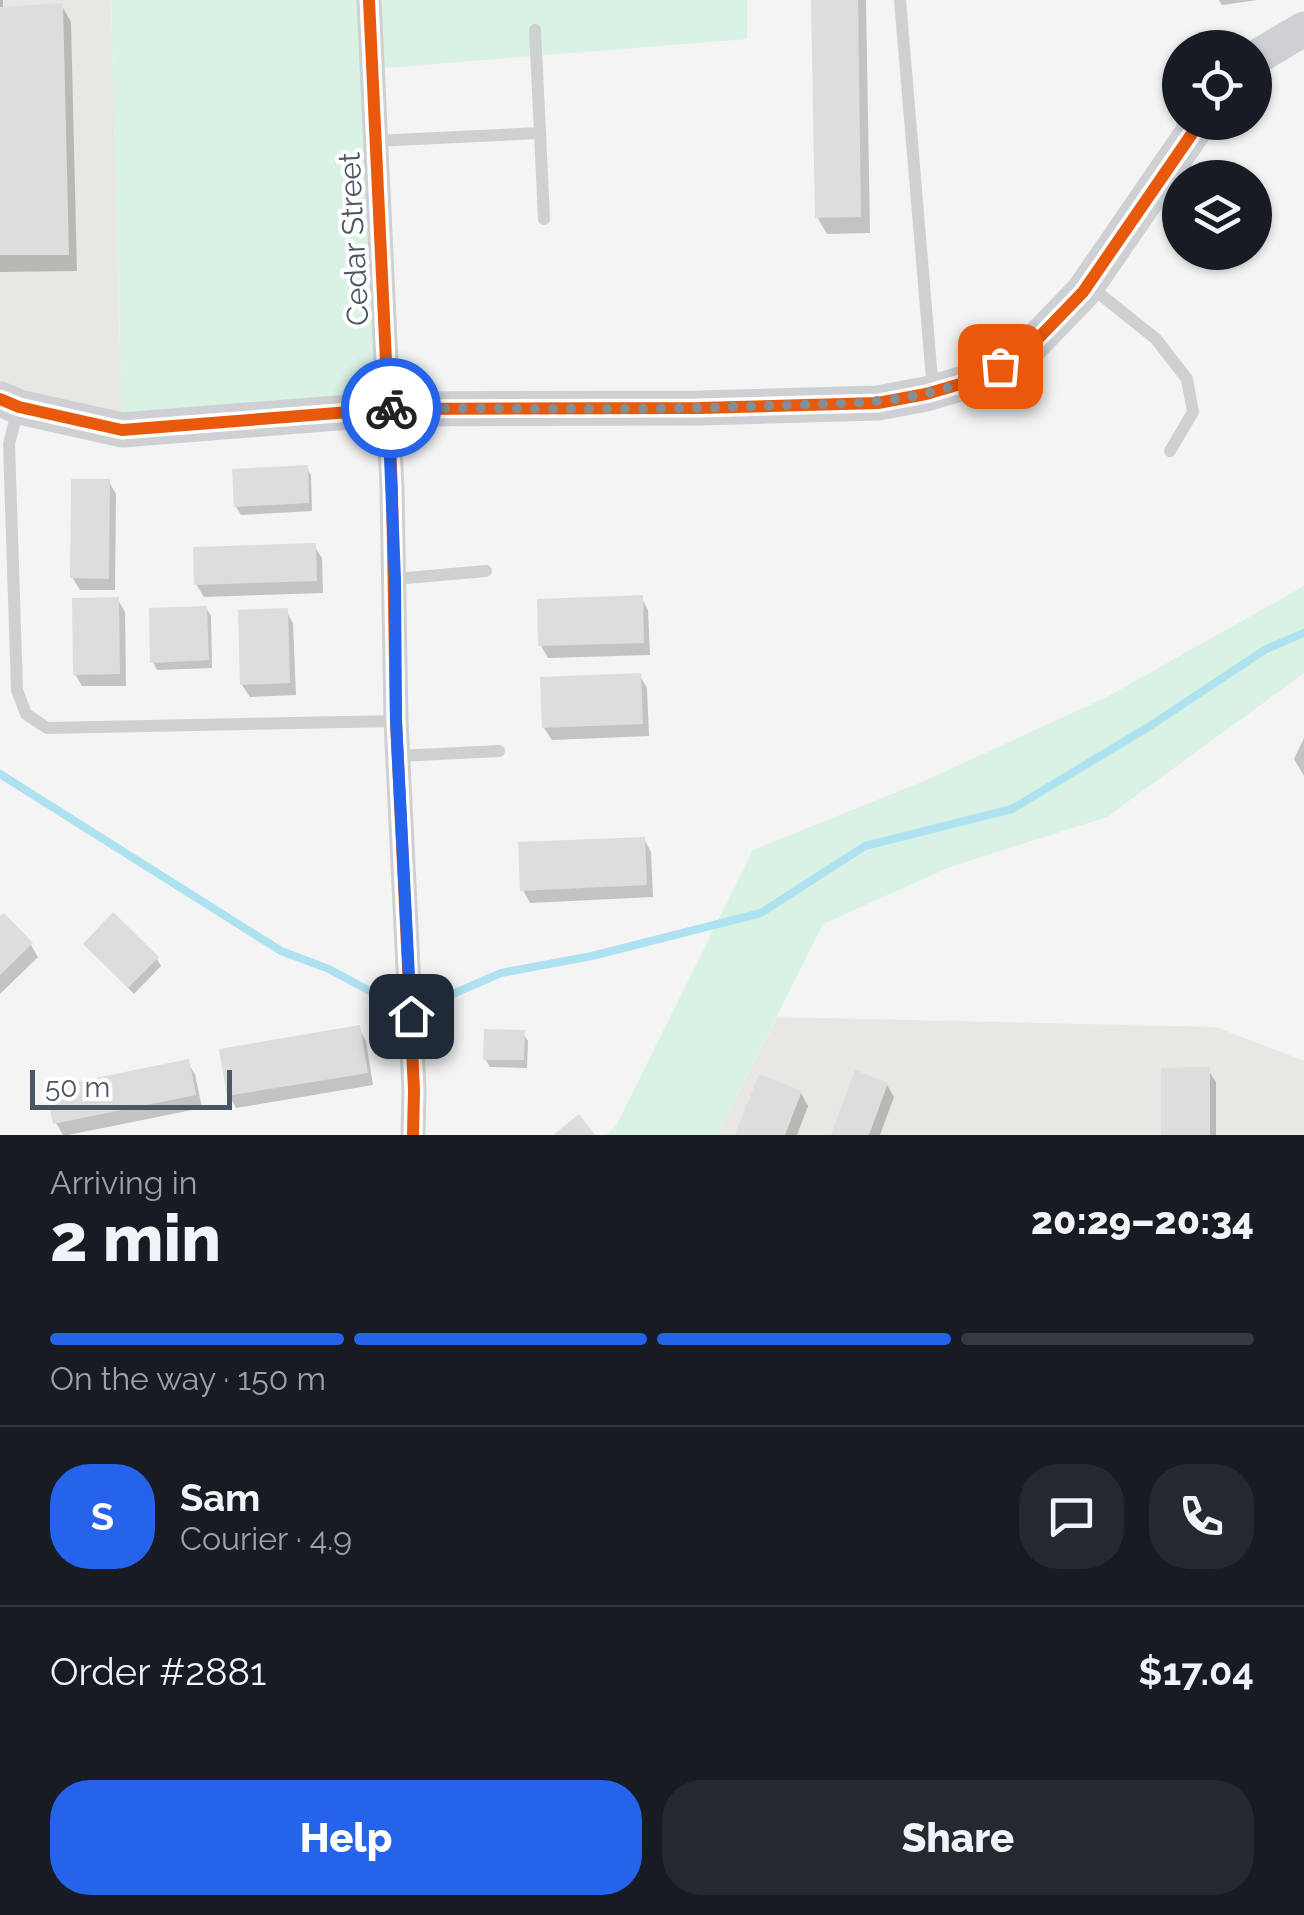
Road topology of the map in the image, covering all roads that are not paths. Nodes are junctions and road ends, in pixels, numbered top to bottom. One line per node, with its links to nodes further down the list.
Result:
1 (370, 0): 7 (street, Cedar Street)
2 (900, 0): 11 (lane)
3 (1304, 29): 5 (street)
4 (535, 30): 6 (lane)
5 (1272, 48)
6 (540, 132): 7 (lane); 9 (lane)
7 (374, 140): 13 (street, Cedar Street)
8 (1188, 140): 10 (street)
9 (544, 219)
10 (1088, 284): 11 (street); 14 (lane)
11 (934, 392): 13 (street)
12 (9, 403): 13 (street); 17 (lane)
13 (388, 408): 16 (street, Cedar Street)
14 (1170, 451)
15 (486, 571): 16 (lane)
16 (395, 579): 17 (street, Cedar Street)
17 (396, 721): 19 (street, Cedar Street)
18 (499, 751): 19 (lane)
19 (398, 756): 20 (street, Cedar Street)
20 (413, 1135)

